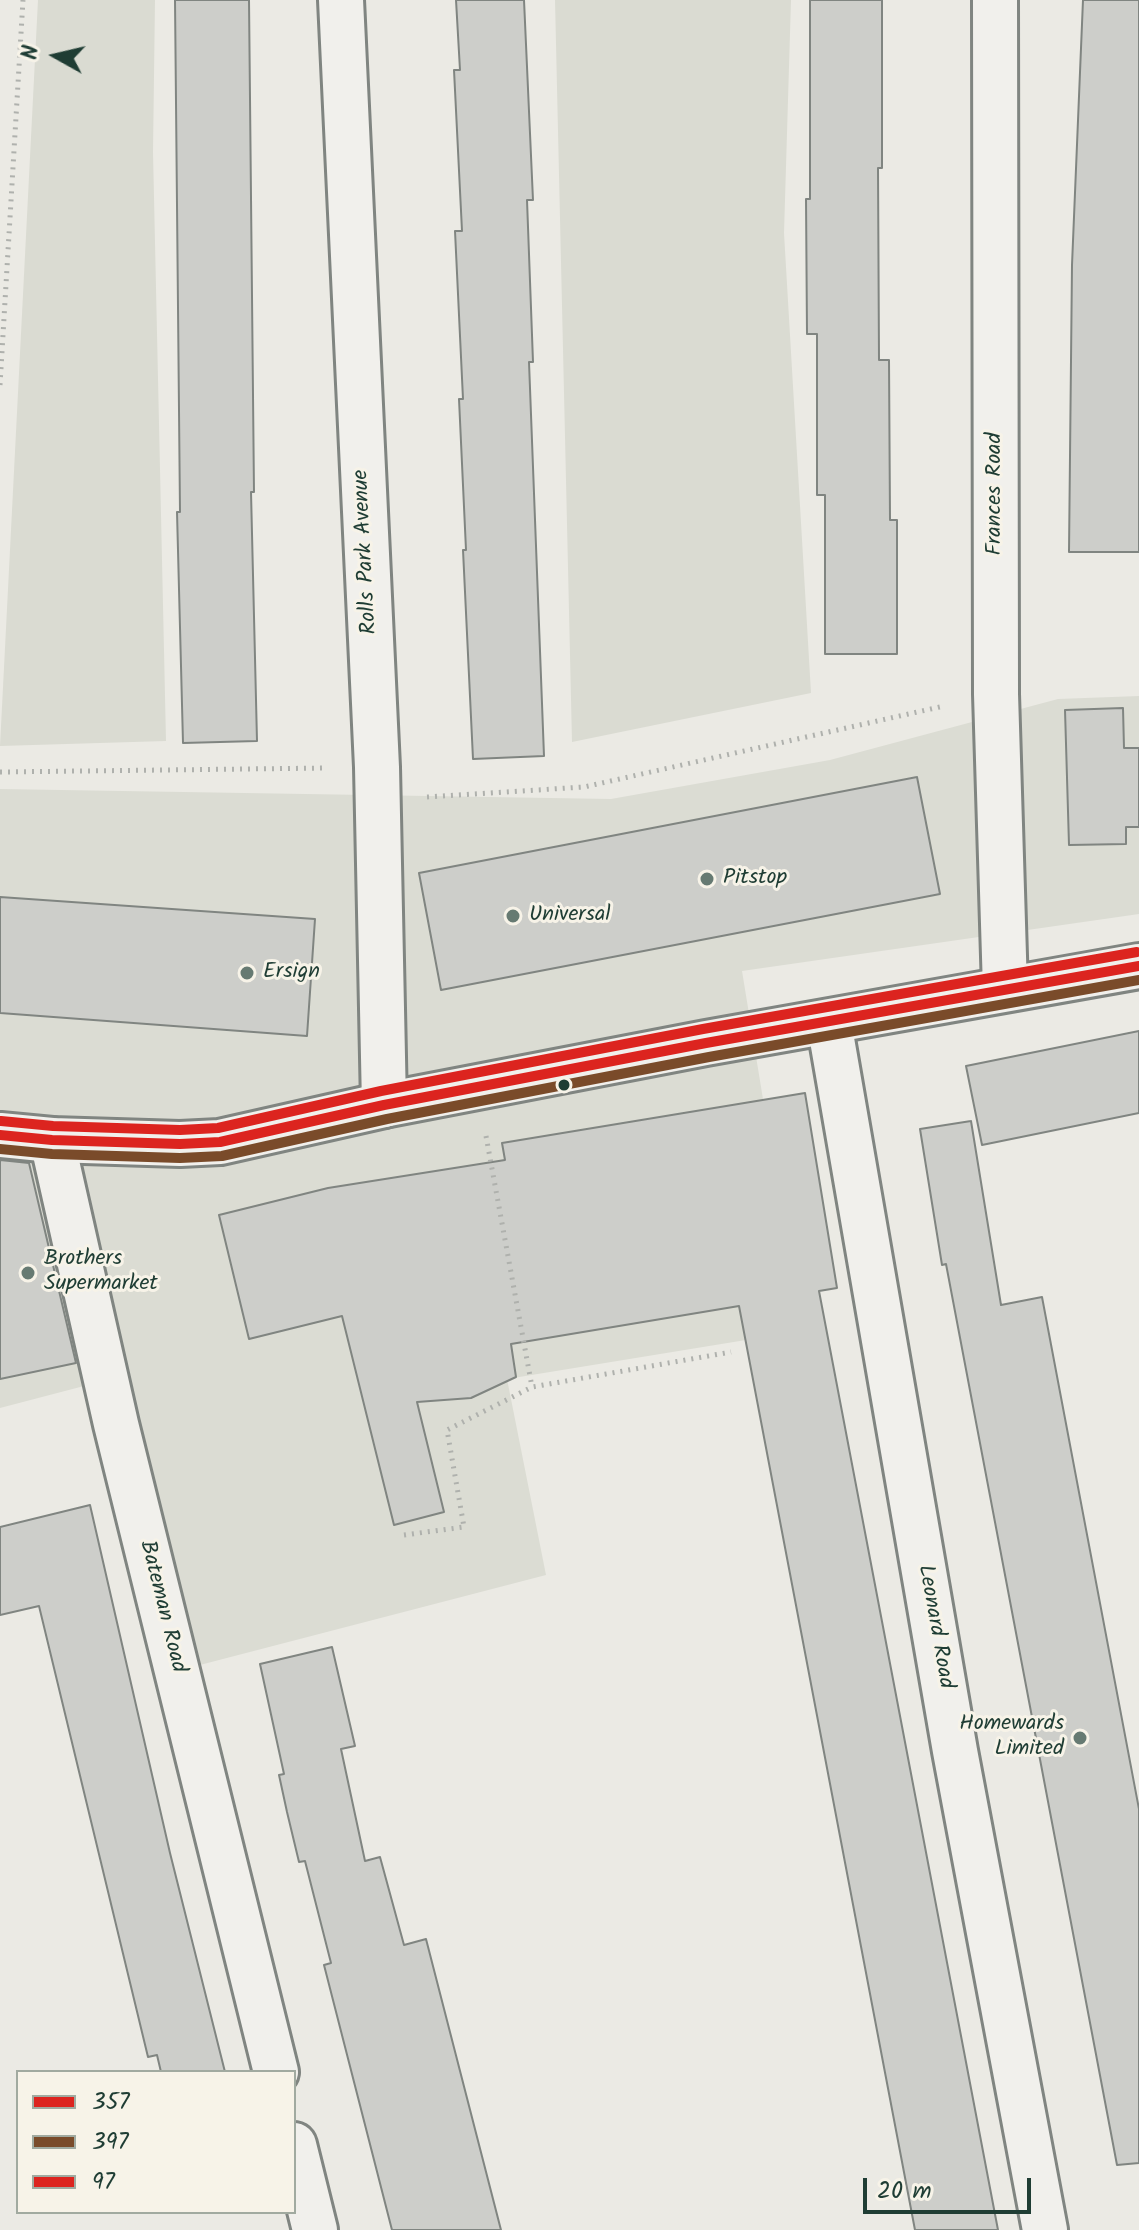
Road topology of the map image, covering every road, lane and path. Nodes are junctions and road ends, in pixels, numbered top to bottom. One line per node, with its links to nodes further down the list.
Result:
1 (23, 0): 4 (path)
2 (341, 0): 7 (street, Rolls Park Avenue)
3 (995, 0): 5 (street, Frances Road)
4 (0, 385)
5 (996, 694): 7 (path); 9 (street, Frances Road)
6 (0, 772): 7 (path)
7 (378, 784): 12 (street, Rolls Park Avenue)
8 (1139, 966): 9 (street)
9 (1005, 989): 10 (street)
10 (829, 1022): 11 (street); 21 (street, Leonard Road)
11 (479, 1088): 12 (street); 16 (path)
12 (384, 1105): 14 (street)
13 (0, 1135): 14 (street)
14 (52, 1140): 18 (street, Bateman Road)
15 (731, 1352): 16 (path)
16 (532, 1387): 17 (path)
17 (404, 1535)
18 (276, 2070)
19 (296, 2153): 20 (street)
20 (315, 2230)
21 (1045, 2230)

